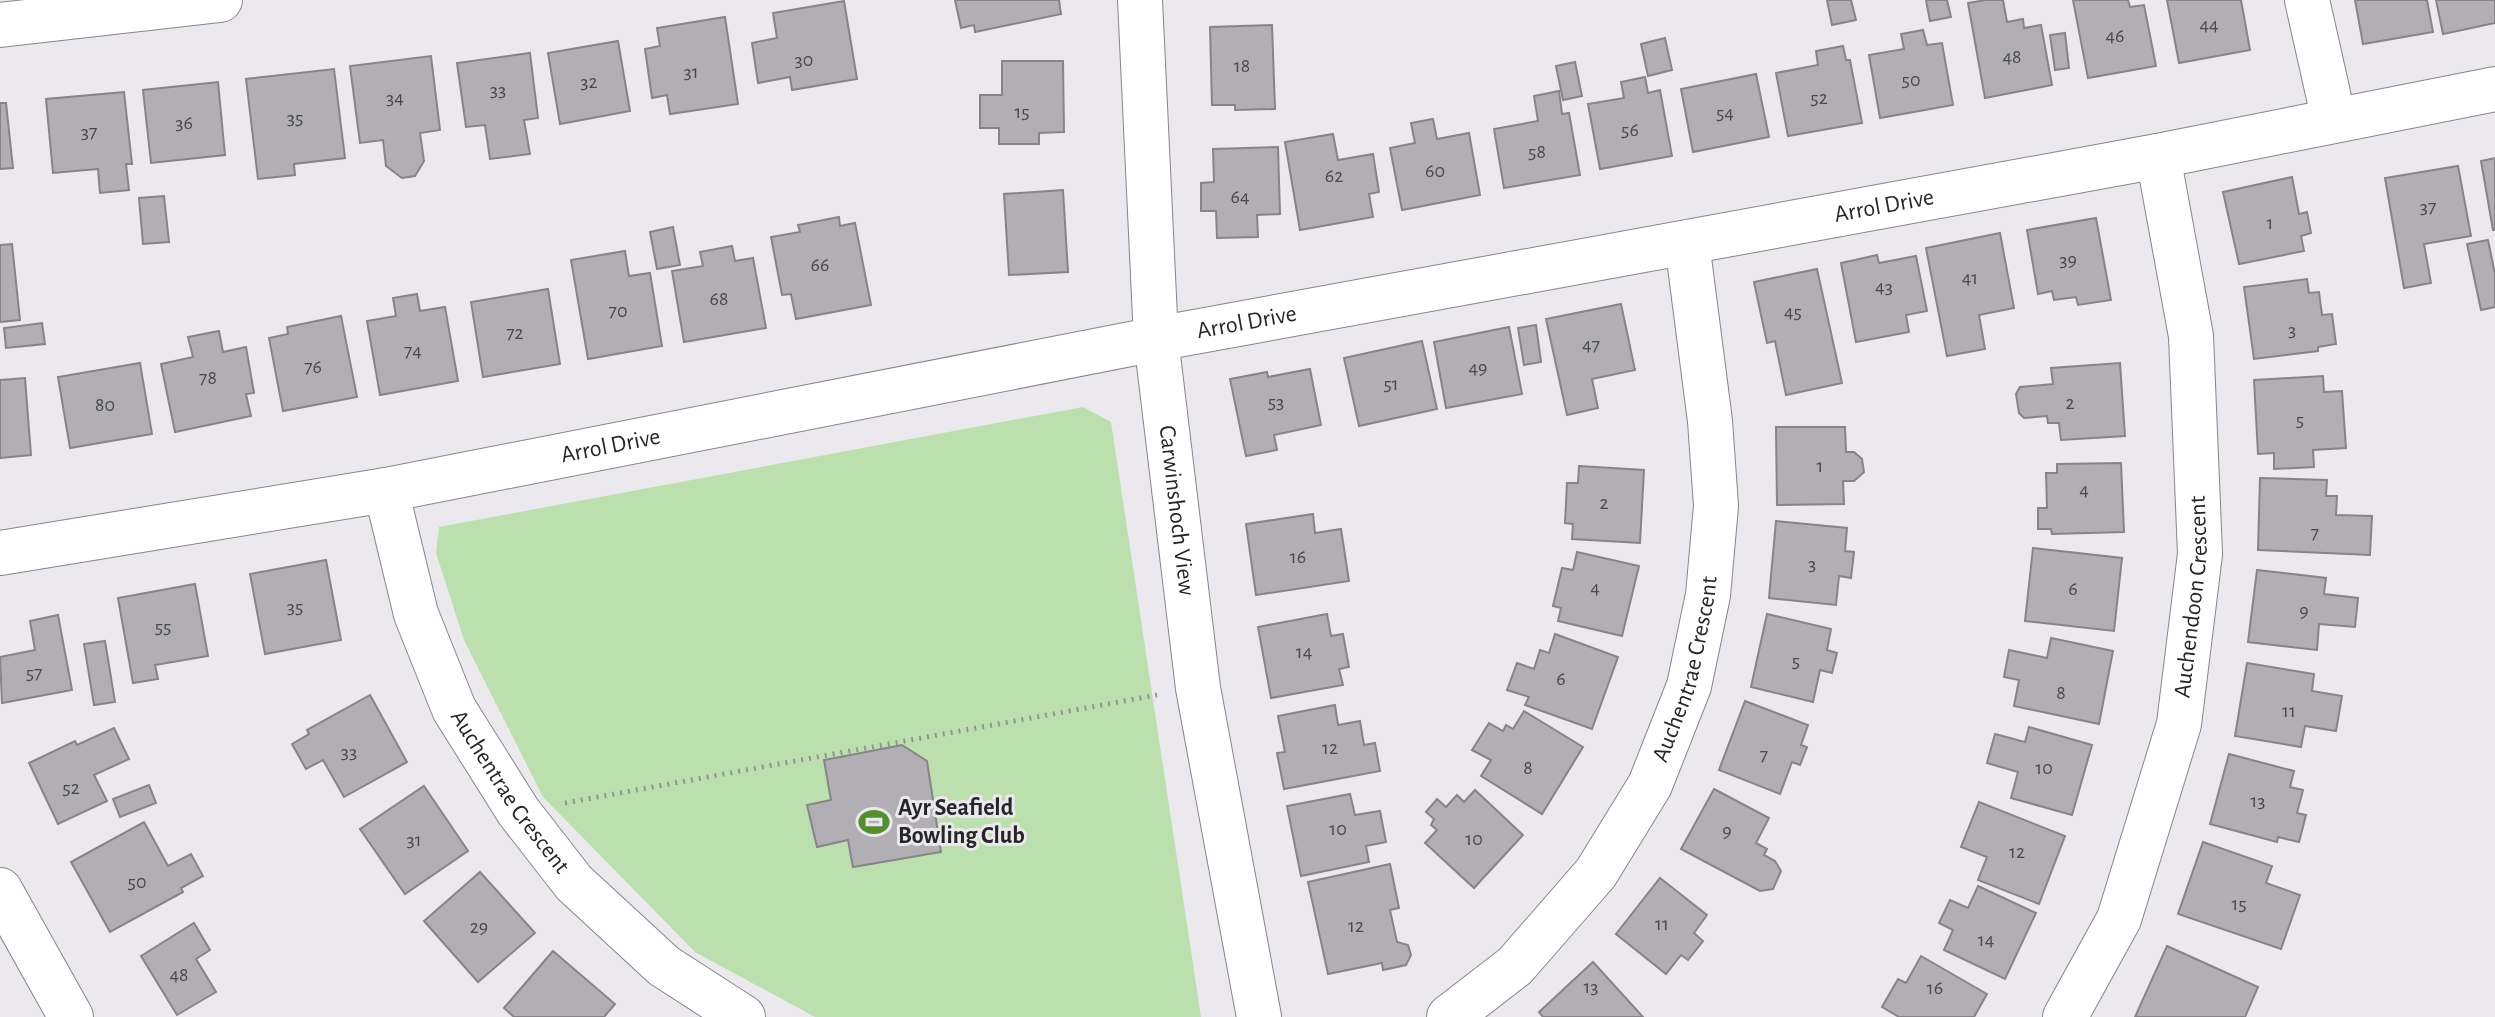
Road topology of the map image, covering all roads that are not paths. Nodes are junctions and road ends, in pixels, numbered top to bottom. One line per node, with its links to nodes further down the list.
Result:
1 (220, 0): 4 (street)
2 (1140, 0): 9 (street, Carwinshoch View)
3 (2307, 0): 6 (street)
4 (0, 25)
5 (2495, 89): 6 (street, Arrol Drive)
6 (2334, 120): 7 (street, Arrol Drive)
7 (2158, 156): 8 (street, Arrol Drive); 17 (street, Auchendoon Crescent)
8 (1687, 243): 9 (street, Arrol Drive); 16 (street, Auchentrae Crescent)
9 (1156, 339): 10 (street, Arrol Drive); 15 (street, Carwinshoch View)
10 (386, 490): 11 (street, Arrol Drive); 14 (street, Auchentrae Crescent)
11 (0, 553)
12 (0, 890): 13 (street)
13 (71, 1017)
14 (743, 1017)
15 (1259, 1017)
16 (1449, 1017)
17 (2065, 1017)

